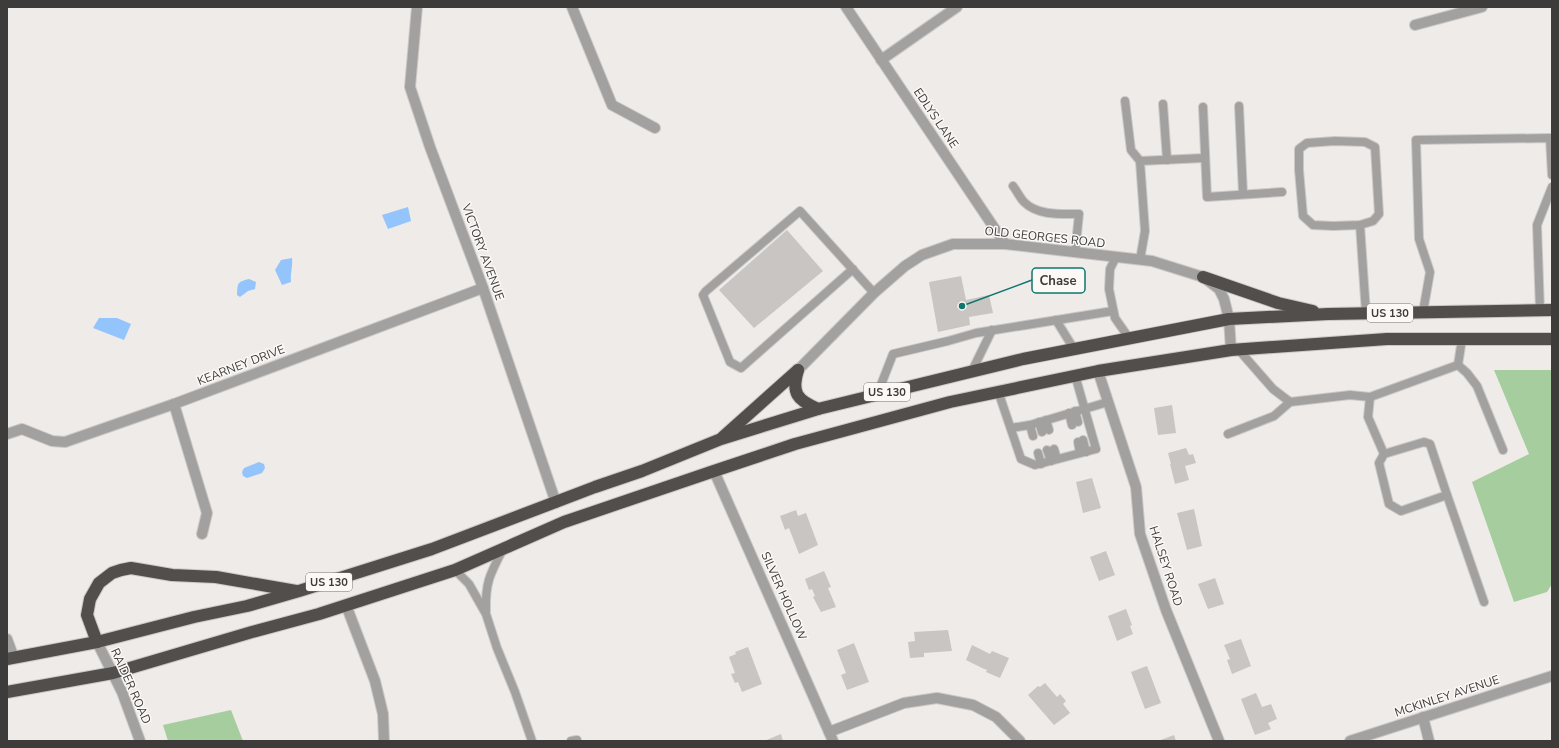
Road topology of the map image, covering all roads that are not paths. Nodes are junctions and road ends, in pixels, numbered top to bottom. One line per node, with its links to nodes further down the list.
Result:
1 (417, 7): 28 (street, VICTORY AVENUE)
2 (572, 7): 12 (street)
3 (846, 7): 7 (street, EDLYS LANE)
4 (957, 7): 7 (street)
5 (1482, 7): 6 (street)
6 (1415, 25)
7 (881, 60): 22 (street, EDLYS LANE)
8 (1125, 101): 15 (lane)
9 (1163, 104): 14 (lane)
10 (1239, 106): 20 (lane)
11 (1203, 107): 13 (lane)
12 (655, 128)
13 (1204, 158): 14 (lane); 20 (lane)
14 (1167, 160): 15 (lane)
15 (1140, 161): 25 (lane)
16 (1552, 175): 32 (lane)
17 (1013, 186): 23 (lane)
18 (1552, 187): 30 (lane)
19 (1282, 192): 20 (lane)
20 (1243, 194)
21 (1360, 225): 21 (lane); 33 (lane)
22 (1005, 244): 23 (street, OLD GEORGES ROAD); 29 (street, OLD GEORGES ROAD)
23 (1075, 253): 24 (street, OLD GEORGES ROAD)
24 (1116, 257): 25 (street, OLD GEORGES ROAD); 31 (lane)
25 (1140, 260): 27 (street, OLD GEORGES ROAD)
26 (853, 269): 26 (lane); 29 (lane)
27 (1203, 277): 34 (highway); 35 (street, OLD GEORGES ROAD)
28 (483, 288): 53 (street, KEARNEY DRIVE); 76 (street, VICTORY AVENUE)
29 (874, 292): 44 (street, OLD GEORGES ROAD)
30 (1546, 310): 32 (highway, US 130)
31 (1113, 311): 36 (lane); 38 (lane)
32 (1423, 312): 33 (highway, US 130)
33 (1366, 313): 34 (highway, US 130)
34 (1328, 314): 35 (highway, US 130)
35 (1229, 319): 38 (highway, US 130); 42 (street, OLD GEORGES ROAD)
36 (1056, 320): 37 (lane); 41 (lane)
37 (992, 330): 45 (lane); 49 (lane)
38 (1129, 338): 41 (highway, US 130)
39 (1462, 339): 40 (highway, US 130); 42 (highway, US 130); 43 (lane)
40 (1552, 339)
41 (1074, 349): 45 (highway, US 130)
42 (1235, 349): 46 (highway, US 130); 52 (lane)
43 (1458, 365): 50 (lane); 68 (lane)
44 (798, 370): 55 (highway); 65 (highway)
45 (972, 371): 49 (highway, US 130)
46 (1098, 371): 47 (highway, US 130); 51 (street, HALSEY ROAD)
47 (1075, 375): 48 (highway, US 130); 54 (lane)
48 (998, 391): 60 (lane); 74 (highway, US 130)
49 (877, 395): 55 (highway, US 130)
50 (1370, 397): 52 (lane); 71 (lane)
51 (1108, 402): 54 (lane); 99 (street, HALSEY ROAD)
52 (1290, 402): 63 (lane)
53 (174, 404): 62 (street, KEARNEY DRIVE); 78 (street)
54 (1085, 408): 56 (lane); 69 (lane)
55 (818, 409): 65 (highway, US 130)
56 (1072, 412): 57 (lane); 58 (lane)
57 (1042, 421): 59 (lane); 61 (lane)
58 (1075, 423)
59 (1030, 425): 60 (lane); 64 (lane)
60 (1011, 428): 73 (lane)
61 (1045, 431)
62 (7, 434)
63 (1228, 434)
64 (1033, 436)
65 (721, 439): 76 (highway, US 130)
66 (1080, 441): 69 (lane)
67 (1051, 450): 72 (lane)
68 (1503, 450)
69 (1083, 453): 72 (lane)
70 (1038, 454): 73 (lane)
71 (1384, 454): 75 (lane); 75 (lane)
72 (1054, 460): 73 (lane)
73 (1041, 464)
74 (714, 471): 77 (highway, US 130); 92 (street, SILVER HOLLOW)
75 (1447, 495): 82 (lane)
76 (556, 503): 77 (highway); 81 (highway, US 130)
77 (564, 522): 79 (highway, US 130)
78 (202, 534)
79 (503, 549): 80 (highway, US 130); 84 (lane)
80 (455, 570): 83 (highway, US 130); 84 (lane)
81 (299, 591): 86 (highway, US 130); 86 (highway)
82 (1484, 602)
83 (346, 605): 88 (highway, US 130); 94 (street)
84 (486, 614): 95 (lane)
85 (7, 639): 87 (street)
86 (97, 642): 87 (highway, US 130); 88 (street, RAIDER ROAD)
87 (11, 659)
88 (112, 673): 90 (highway, US 130); 93 (street, RAIDER ROAD)
89 (1552, 676): 91 (street, MCKINLEY AVENUE)
90 (7, 692)
91 (1423, 718): 100 (street, MCKINLEY AVENUE); 101 (street)
92 (831, 737): 98 (street, SILVER HOLLOW)
93 (140, 741)
94 (384, 741)
95 (532, 741)
96 (571, 741): 97 (lane)
97 (577, 741)
98 (1020, 741)
99 (1219, 741)
100 (1350, 741)
101 (1429, 741)

